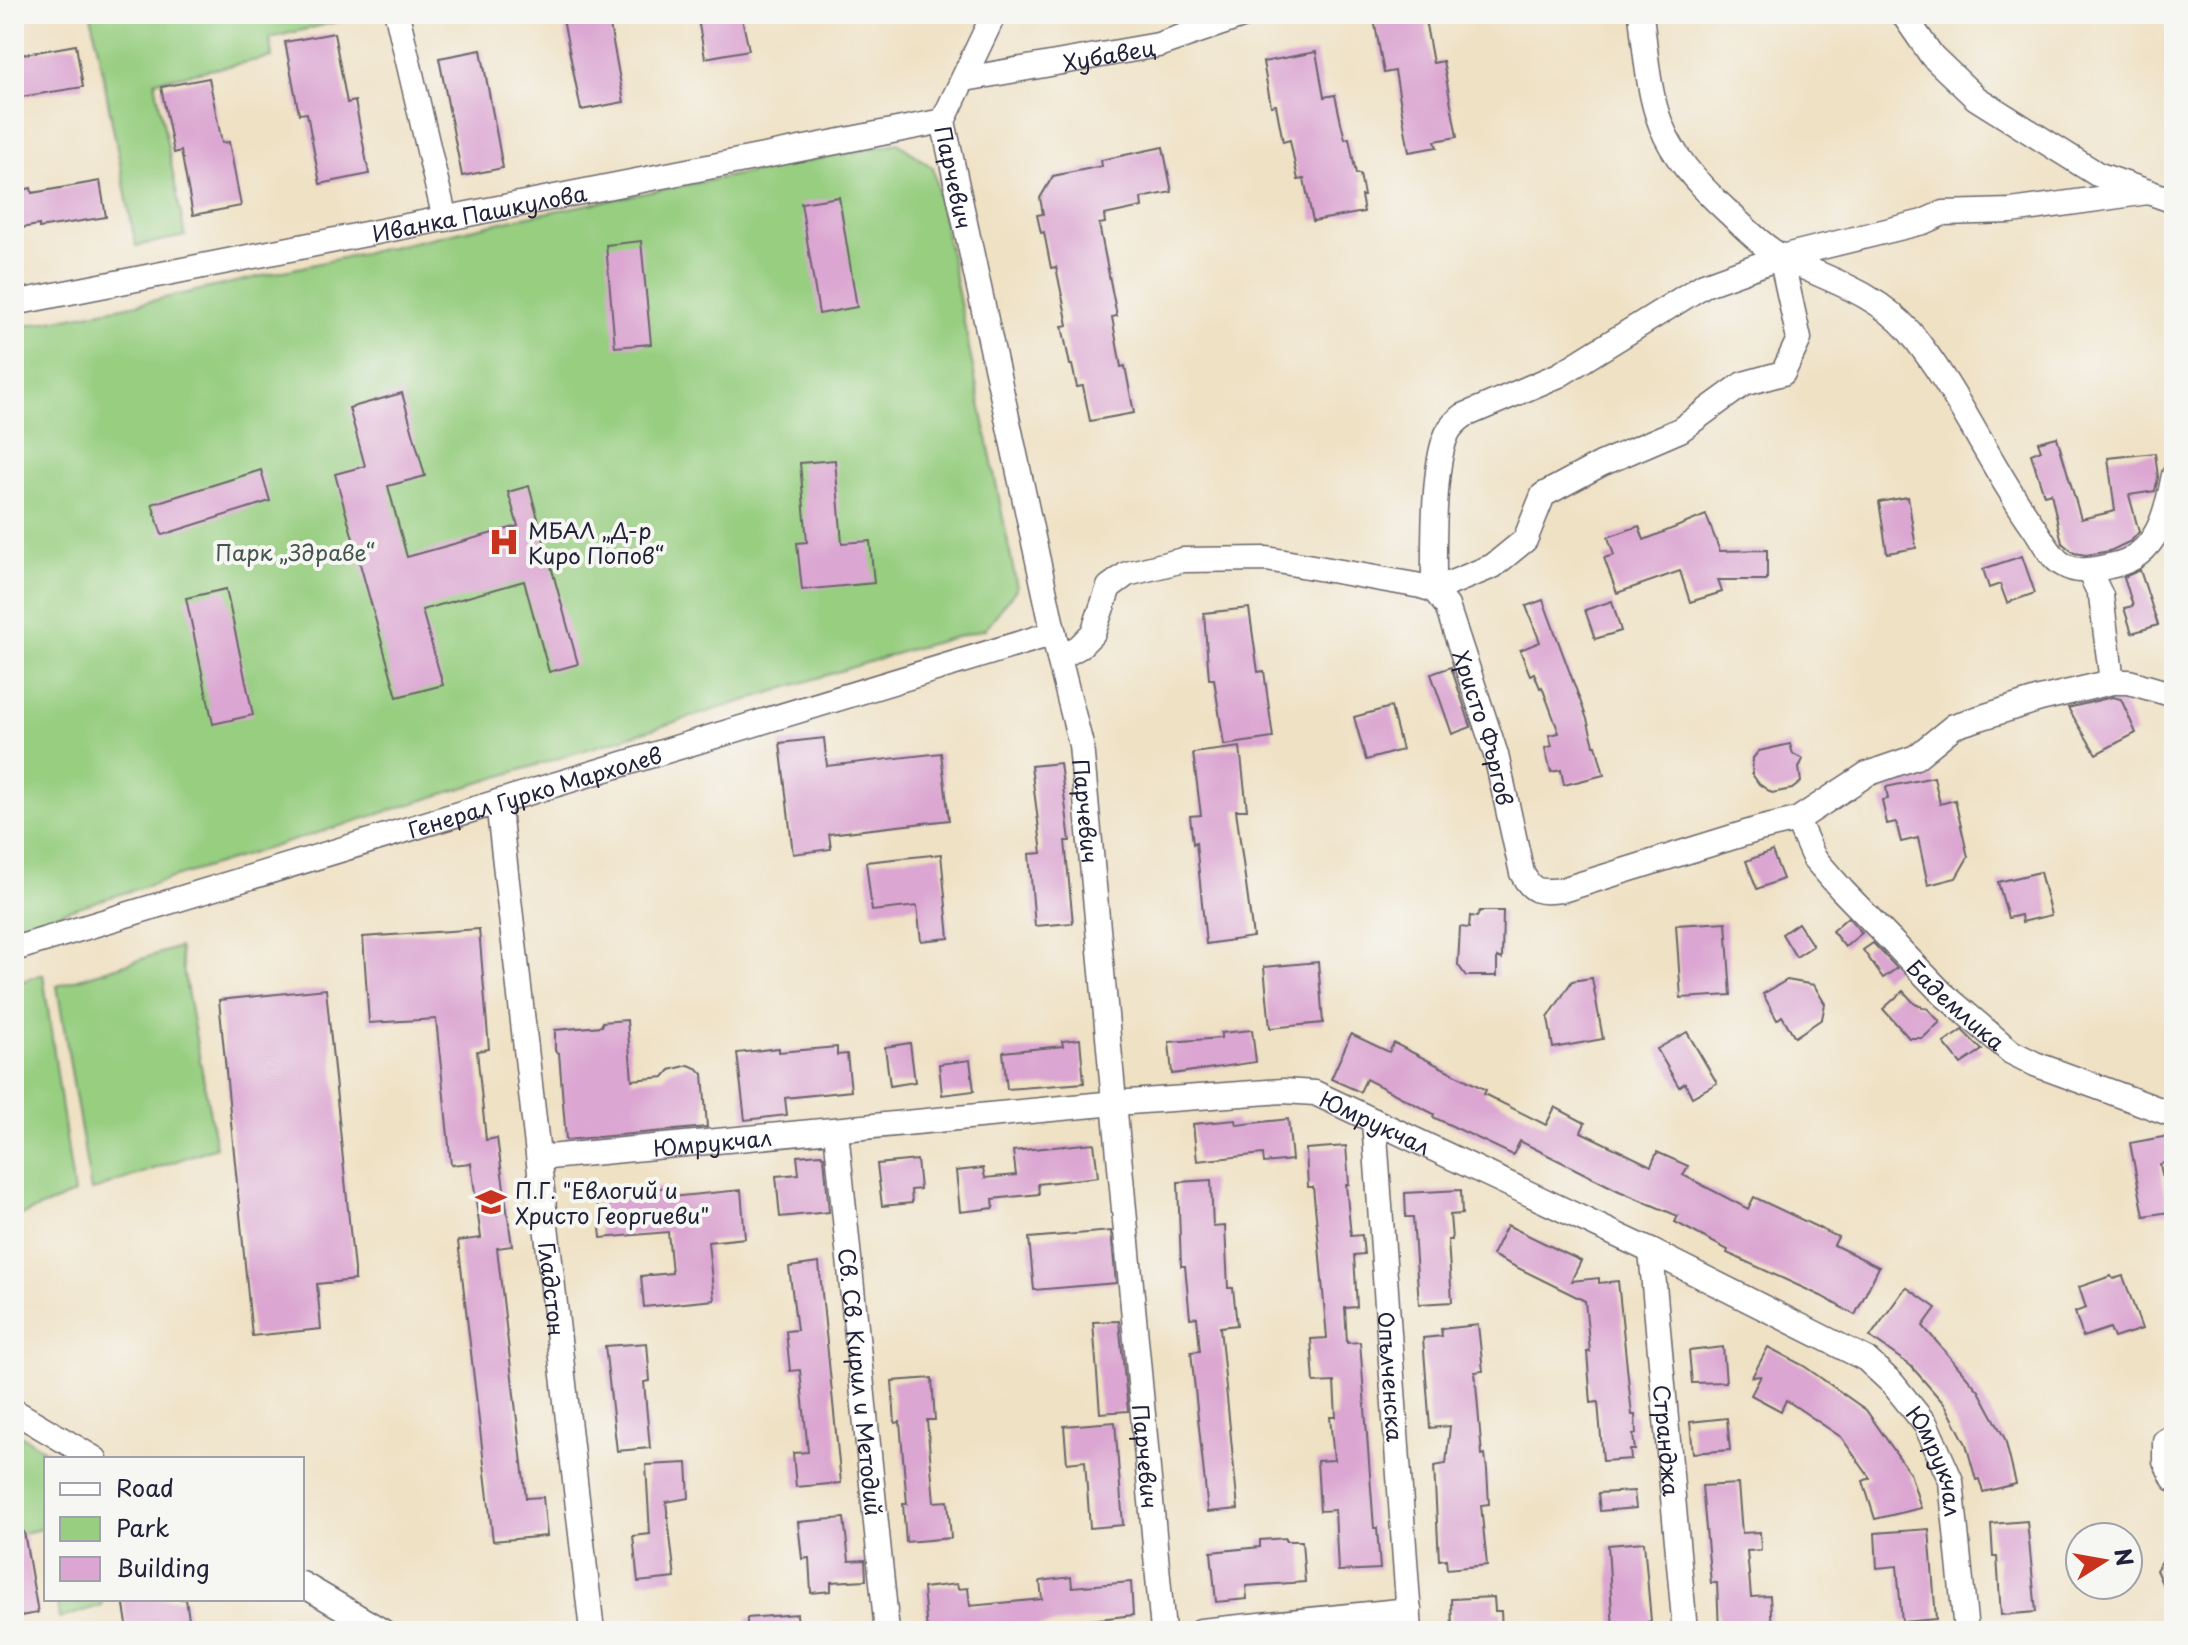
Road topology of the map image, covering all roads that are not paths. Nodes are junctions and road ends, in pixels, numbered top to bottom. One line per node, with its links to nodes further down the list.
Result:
1 (397, 14): 10 (street)
2 (994, 14): 6 (street, Парчевич)
3 (1248, 14): 6 (street, Хубавец)
4 (1641, 14): 11 (street)
5 (1903, 14): 8 (street)
6 (965, 79): 7 (street, Парчевич)
7 (943, 121): 10 (street, Иванка Пашкулова); 16 (street, Парчевич)
8 (2148, 192): 9 (street); 11 (street)
9 (2174, 201)
10 (445, 219): 12 (street, Иванка Пашкулова)
11 (1781, 257): 14 (street); 15 (street); 15 (street)
12 (14, 303)
13 (2174, 475): 14 (street)
14 (2089, 571): 18 (street)
15 (1434, 590): 17 (street); 21 (street, Христо Фъргов)
16 (1054, 633): 17 (street, Парчевич); 20 (street, Генерал Гурко Мархолев)
17 (1059, 658): 23 (street, Парчевич)
18 (2112, 682): 19 (street); 21 (street)
19 (2174, 695)
20 (498, 802): 22 (street, Генерал Гурко Мархолев); 27 (street, Гладстон)
21 (1797, 820): 24 (street, Бадемлика)
22 (14, 949)
23 (1115, 1103): 25 (street, Юмрукчал); 26 (street, Юмрукчал); 38 (street, Парчевич)
24 (2174, 1115)
25 (1374, 1121): 28 (street, Юмрукчал); 34 (street, Опълченска)
26 (836, 1131): 27 (street, Юмрукчал); 37 (street, Св. Св. Кирил и Методий)
27 (539, 1158): 36 (street, Гладстон)
28 (1651, 1251): 40 (street, Странджа); 41 (street, Юмрукчал)
29 (14, 1411): 31 (street)
30 (2174, 1436): 32 (street)
31 (92, 1457)
32 (2174, 1479)
33 (304, 1585): 35 (street)
34 (1410, 1620): 39 (street)
35 (382, 1631)
36 (592, 1631)
37 (887, 1631)
38 (1163, 1631)
39 (1201, 1631)
40 (1685, 1631)
41 (1966, 1631)

